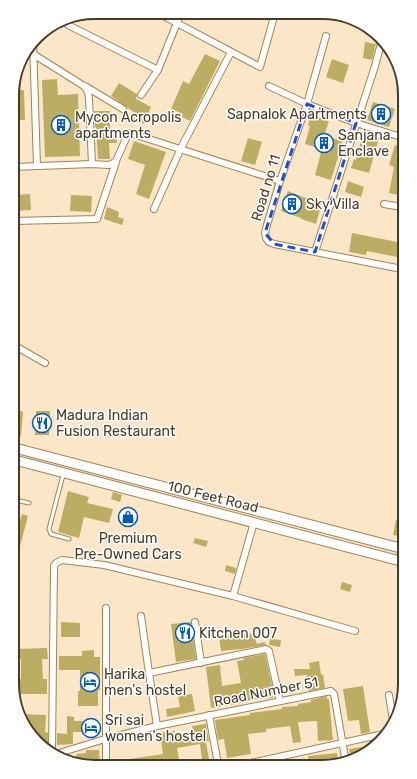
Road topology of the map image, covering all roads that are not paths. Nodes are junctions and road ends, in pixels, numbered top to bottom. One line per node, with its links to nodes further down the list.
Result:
1 (169, 19): 5 (street)
2 (180, 19): 5 (street)
3 (273, 19): 8 (street)
4 (67, 24): 10 (street)
5 (178, 24): 8 (street); 10 (street)
6 (326, 36): 14 (street, Road no 11)
7 (380, 46): 16 (street)
8 (231, 52): 18 (street)
9 (33, 54): 11 (street); 21 (street)
10 (158, 70): 13 (street)
11 (84, 86): 15 (street); 20 (street)
12 (269, 86): 14 (street)
13 (142, 95)
14 (306, 104): 16 (street); 23 (street, Road no 11)
15 (124, 109)
16 (356, 123): 17 (street); 28 (street)
17 (398, 136)
18 (181, 148): 19 (street); 23 (street); 26 (street)
19 (116, 161): 20 (street); 27 (street)
20 (92, 164): 21 (street)
21 (37, 166): 22 (street)
22 (19, 167)
23 (280, 181): 28 (street, Road no 11)
24 (384, 204): 25 (street)
25 (398, 206)
26 (154, 209)
27 (19, 221)
28 (315, 252): 29 (street, Road no 11)
29 (398, 269)
30 (19, 347): 31 (street)
31 (45, 363)
32 (19, 449): 39 (main road, 100 Feet Road)
33 (19, 461): 34 (main road, 100 Feet Road)
34 (64, 473): 37 (main road, 100 Feet Road); 38 (lane)
35 (19, 501): 36 (lane)
36 (29, 503)
37 (254, 522): 40 (main road, 100 Feet Road); 41 (street)
38 (69, 539)
39 (398, 547)
40 (398, 560)
41 (233, 596): 45 (street); 56 (street)
42 (106, 608): 54 (street)
43 (141, 616): 47 (street)
44 (195, 622): 46 (street)
45 (355, 631)
46 (200, 663): 47 (street); 49 (street)
47 (149, 673): 52 (street)
48 (389, 695): 50 (street)
49 (280, 701): 51 (street, Road Number 51); 55 (street, Road Number 51)
50 (392, 713)
51 (209, 715): 52 (street, Road Number 51); 60 (street)
52 (157, 726): 54 (street, Road Number 51)
53 (377, 736): 55 (street)
54 (105, 739): 57 (street, Road Number 51); 59 (street)
55 (343, 744): 58 (street); 61 (street)
56 (52, 746)
57 (62, 752)
58 (345, 757)
59 (106, 760)
60 (217, 760)
61 (265, 760)

